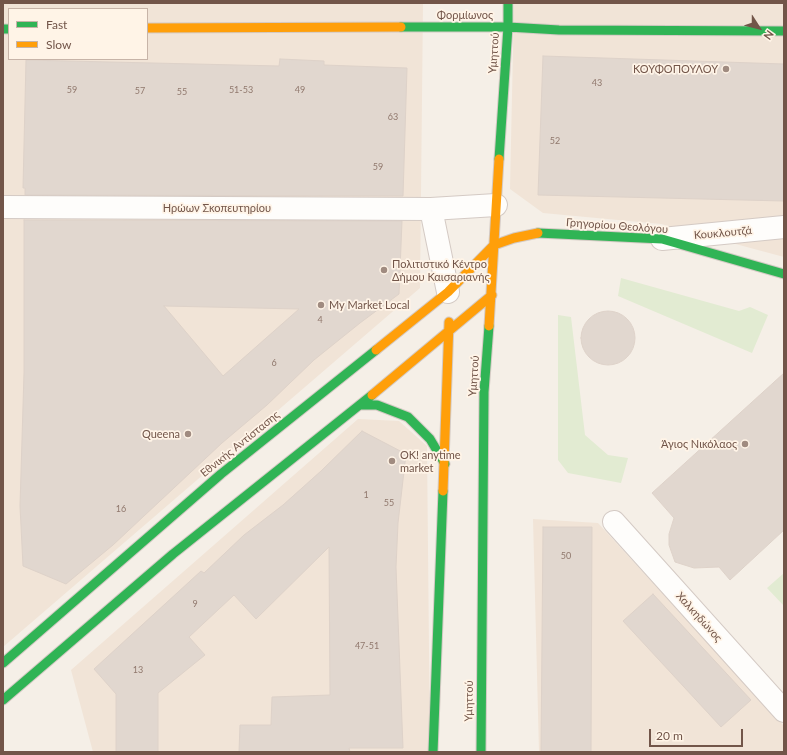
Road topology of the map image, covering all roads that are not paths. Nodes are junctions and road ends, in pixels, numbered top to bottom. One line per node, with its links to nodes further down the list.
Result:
1 (508, 3): 2 (main road, Υμηττού)
2 (508, 27): 3 (main road, Φορμίωνος); 4 (main road, Φορμίωνος); 5 (main road, Υμηττού)
3 (148, 28)
4 (784, 31)
5 (496, 205): 7 (street, Ηρώων Σκοπευτηρίου); 10 (main road, Υμηττού)
6 (3, 207): 7 (street, Ηρώων Σκοπευτηρίου)
7 (431, 209): 12 (street)
8 (784, 227): 9 (street, Κουκλουτζά)
9 (662, 239): 10 (main road, Γρηγορίου Θεολόγου); 11 (main road, Γρηγορίου Θεολόγου)
10 (494, 245): 12 (main road, Εθνικής Αντίστασης); 13 (main road, Υμηττού)
11 (784, 274)
12 (448, 296): 19 (main road, Εθνικής Αντίστασης)
13 (492, 296): 15 (main road); 23 (main road, Υμηττού)
14 (449, 316): 15 (main road)
15 (449, 331): 16 (main road); 17 (main road)
16 (360, 405): 17 (main road); 20 (main road)
17 (445, 464): 22 (main road)
18 (614, 522): 21 (street, Χαλκηδώνος)
19 (3, 663)
20 (3, 700)
21 (784, 711)
22 (433, 752)
23 (481, 752)

